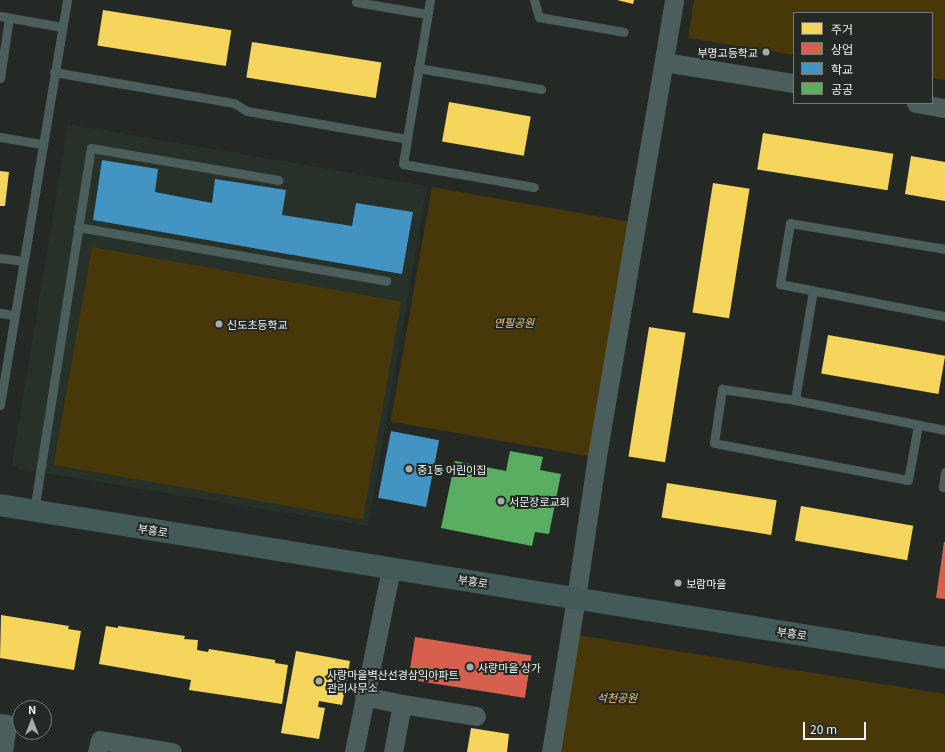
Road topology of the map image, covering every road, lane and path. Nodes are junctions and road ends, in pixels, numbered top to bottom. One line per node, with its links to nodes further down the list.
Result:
1 (67, 0): 8 (lane)
2 (430, 0): 6 (lane)
3 (534, 0): 9 (lane)
4 (674, 0): 11 (street)
5 (356, 2): 6 (lane)
6 (427, 14): 12 (lane)
7 (4, 17): 8 (lane); 10 (lane)
8 (62, 27): 13 (lane)
9 (624, 32)
10 (3, 36): 14 (lane)
11 (664, 62): 15 (street); 42 (street)
12 (418, 68): 16 (lane); 20 (lane)
13 (54, 72): 20 (lane); 21 (lane)
14 (0, 78)
15 (793, 83)
16 (540, 89)
17 (922, 104): 18 (street)
18 (945, 108)
19 (0, 137): 21 (lane)
20 (407, 139): 23 (lane)
21 (42, 144): 27 (lane)
22 (278, 180): 24 (lane)
23 (534, 187)
24 (78, 227): 28 (lane); 40 (lane)
25 (945, 249): 29 (lane)
26 (0, 258): 27 (lane)
27 (23, 261): 31 (lane)
28 (386, 281)
29 (813, 290): 32 (lane); 33 (lane)
30 (0, 313): 31 (lane)
31 (14, 316): 34 (lane)
32 (945, 316)
33 (794, 400): 35 (lane); 35 (lane)
34 (0, 405)
35 (918, 425): 36 (lane)
36 (945, 430)
37 (945, 472): 38 (lane)
38 (945, 487)
39 (0, 505): 40 (street, 부흥로)
40 (34, 511): 41 (street, 부흥로)
41 (392, 568): 42 (street, 부흥로); 44 (street)
42 (576, 598): 43 (street, 부흥로); 53 (street)
43 (945, 658)
44 (364, 696): 45 (street); 51 (street)
45 (402, 704): 46 (street); 52 (street)
46 (476, 716)
47 (0, 723): 48 (street)
48 (3, 752)
49 (97, 752): 50 (street)
50 (172, 752)
51 (354, 752)
52 (393, 752)
53 (551, 752)

